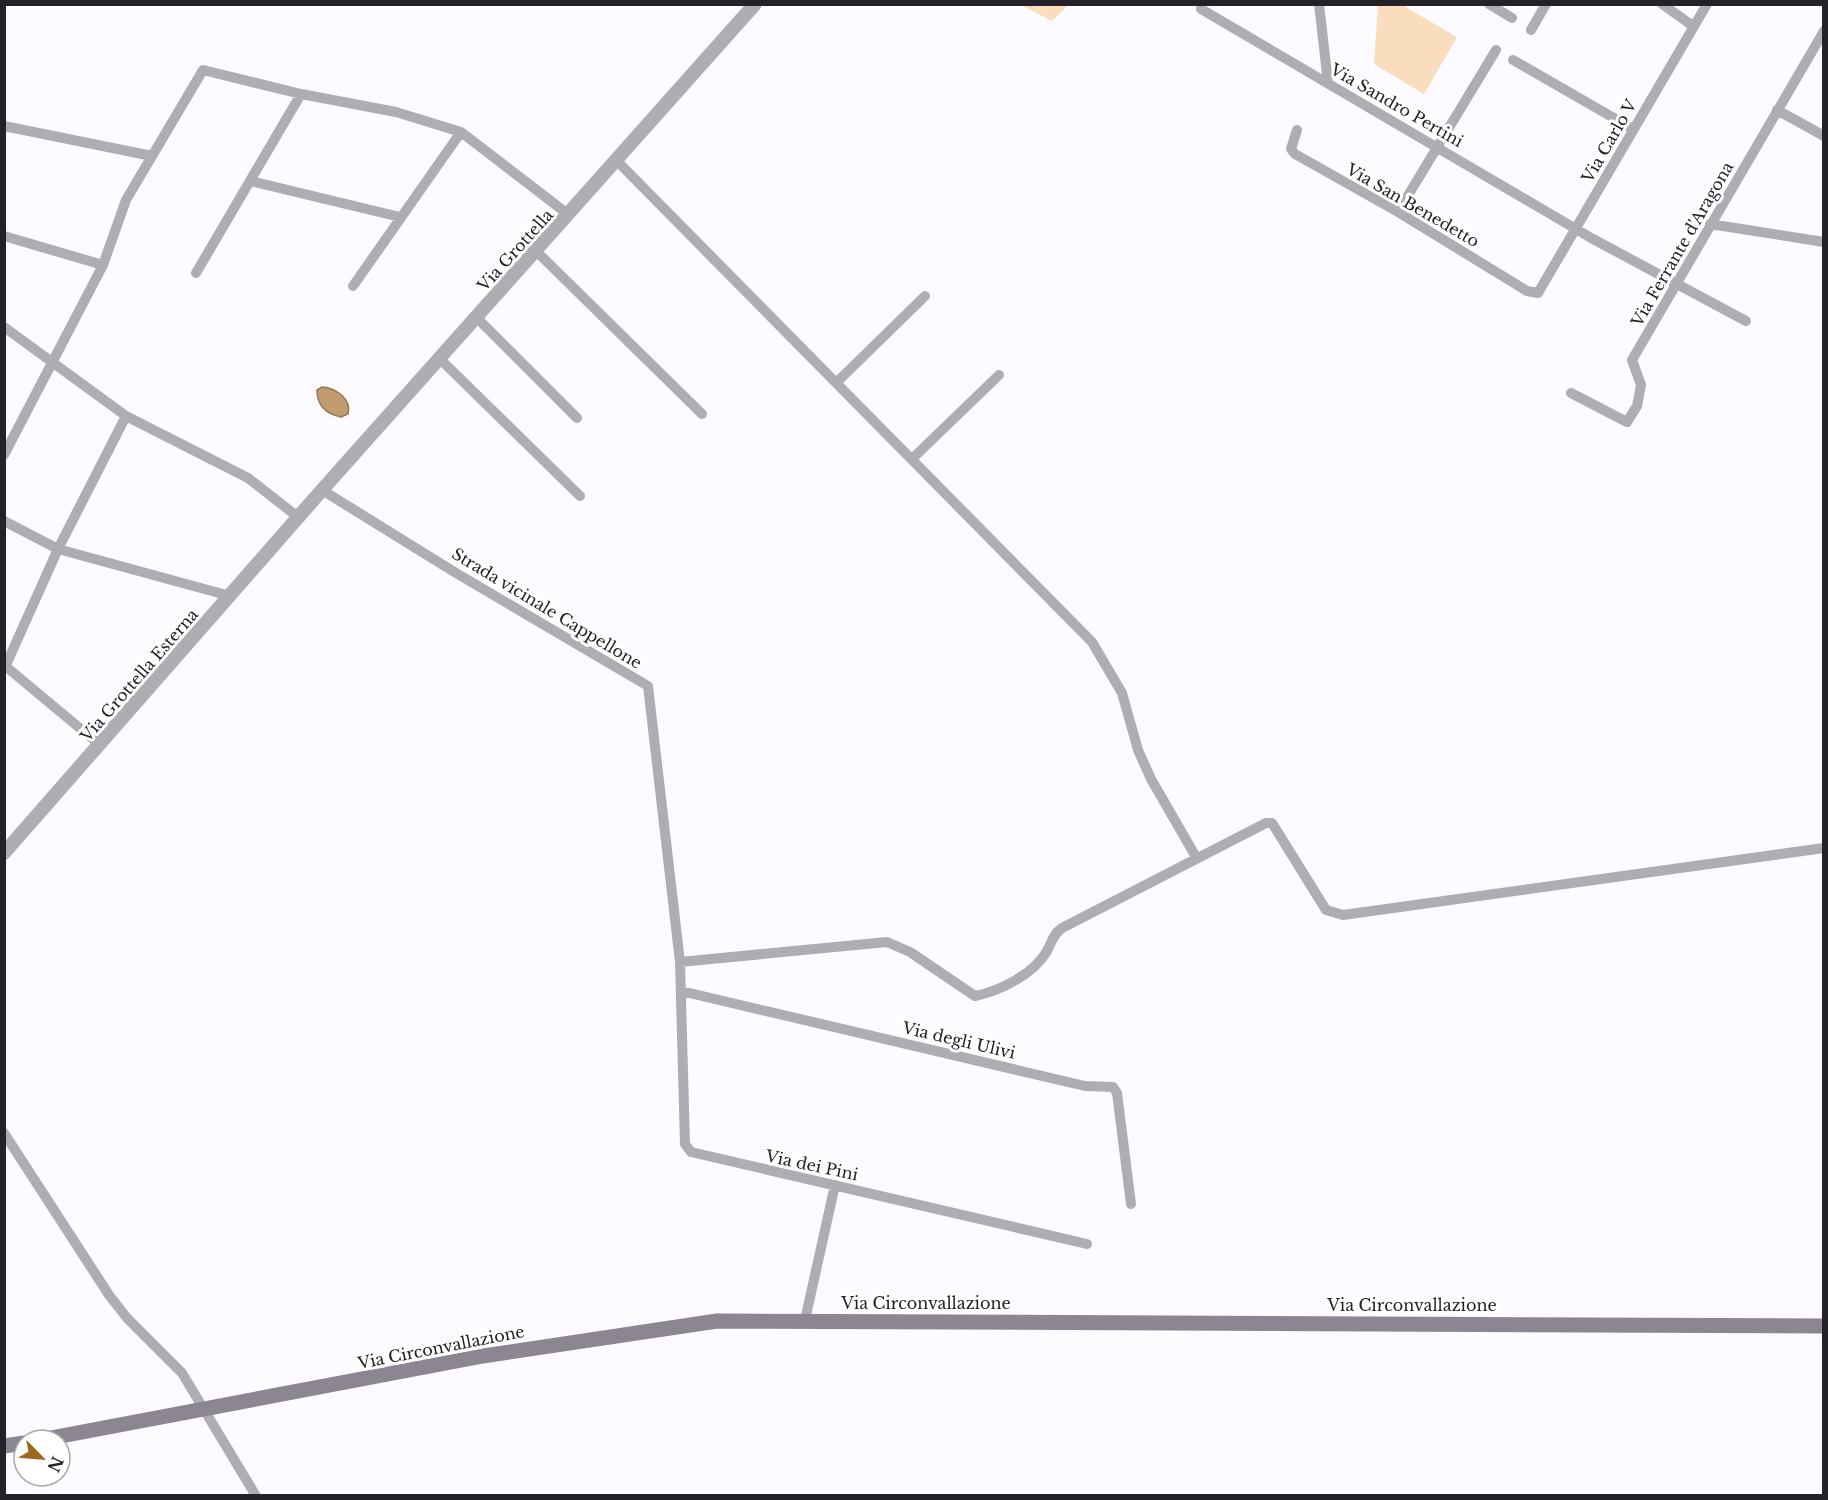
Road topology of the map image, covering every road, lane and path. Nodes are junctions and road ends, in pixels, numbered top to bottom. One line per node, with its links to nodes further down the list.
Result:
1 (755, 4): 24 (street, Via Grottella)
2 (1319, 4): 14 (street)
3 (1489, 4): 8 (street)
4 (1546, 4): 10 (street)
5 (1662, 4): 9 (street)
6 (1707, 4): 9 (street, Via Carlo V)
7 (1201, 9): 14 (street, Via Sandro Pertini)
8 (1512, 18)
9 (1693, 26): 18 (street, Via Carlo V)
10 (1531, 30)
11 (1824, 31): 16 (street, Via Ferrante d'Aragona)
12 (1496, 50): 22 (street)
13 (1513, 60): 18 (street)
14 (1328, 83): 22 (street, Via Sandro Pertini)
15 (301, 94): 20 (street); 23 (street); 25 (street)
16 (1777, 110): 21 (street); 29 (street, Via Ferrante d'Aragona)
17 (4, 126): 23 (street)
18 (1633, 129): 30 (street, Via Carlo V)
19 (1297, 130): 26 (street, Via San Benedetto)
20 (461, 132): 27 (street); 28 (street)
21 (1824, 136)
22 (1436, 145): 26 (street); 30 (street, Via Sandro Pertini)
23 (152, 156): 34 (street)
24 (617, 161): 27 (street, Via Grottella); 46 (street)
25 (250, 181): 28 (street); 35 (street)
26 (1398, 212): 38 (street, Via San Benedetto)
27 (568, 215): 33 (street, Via Grottella)
28 (400, 217): 37 (street)
29 (1710, 224): 32 (street); 36 (street, Via Ferrante d'Aragona)
30 (1576, 229): 36 (street, Via Sandro Pertini); 38 (street, Via Carlo V)
31 (4, 236): 34 (street)
32 (1824, 242)
33 (536, 251): 40 (street, Via Grottella); 48 (street)
34 (103, 265): 44 (street)
35 (196, 273)
36 (1675, 284): 41 (street, Via Sandro Pertini); 47 (street, Via Ferrante d'Aragona)
37 (353, 286)
38 (1538, 293)
39 (925, 296): 46 (street)
40 (477, 318): 43 (street, Via Grottella); 50 (street)
41 (1746, 321)
42 (4, 327): 44 (street)
43 (440, 359): 53 (street, Via Grottella); 54 (street)
44 (54, 362): 49 (street); 51 (street)
45 (999, 375): 52 (street)
46 (837, 382): 52 (street)
47 (1571, 393)
48 (702, 414)
49 (126, 416): 55 (street); 57 (street)
50 (577, 418)
51 (4, 455)
52 (913, 458): 63 (street)
53 (322, 490): 55 (street, Via Grottella); 64 (street, Strada vicinale Cappellone)
54 (580, 496)
55 (298, 518): 58 (street, Via Grottella Esterna)
56 (4, 521): 57 (street)
57 (58, 549): 58 (street); 59 (street)
58 (230, 596): 60 (street, Via Grottella Esterna)
59 (5, 664): 60 (street)
60 (100, 745): 62 (street, Via Grottella Esterna)
61 (1824, 848): 63 (street)
62 (4, 853)
63 (1196, 857): 64 (street)
64 (680, 962): 65 (street, Strada vicinale Cappellone)
65 (681, 991): 67 (street, Via dei Pini); 68 (street, Via degli Ulivi)
66 (4, 1133): 72 (street)
67 (835, 1185): 69 (street, Via dei Pini); 70 (street)
68 (1131, 1204)
69 (1087, 1244)
70 (805, 1320): 71 (main road, Via Circonvallazione); 72 (main road, Via Circonvallazione)
71 (1824, 1326)
72 (204, 1410): 73 (main road, Via Circonvallazione); 74 (street)
73 (72, 1434)
74 (256, 1496)

